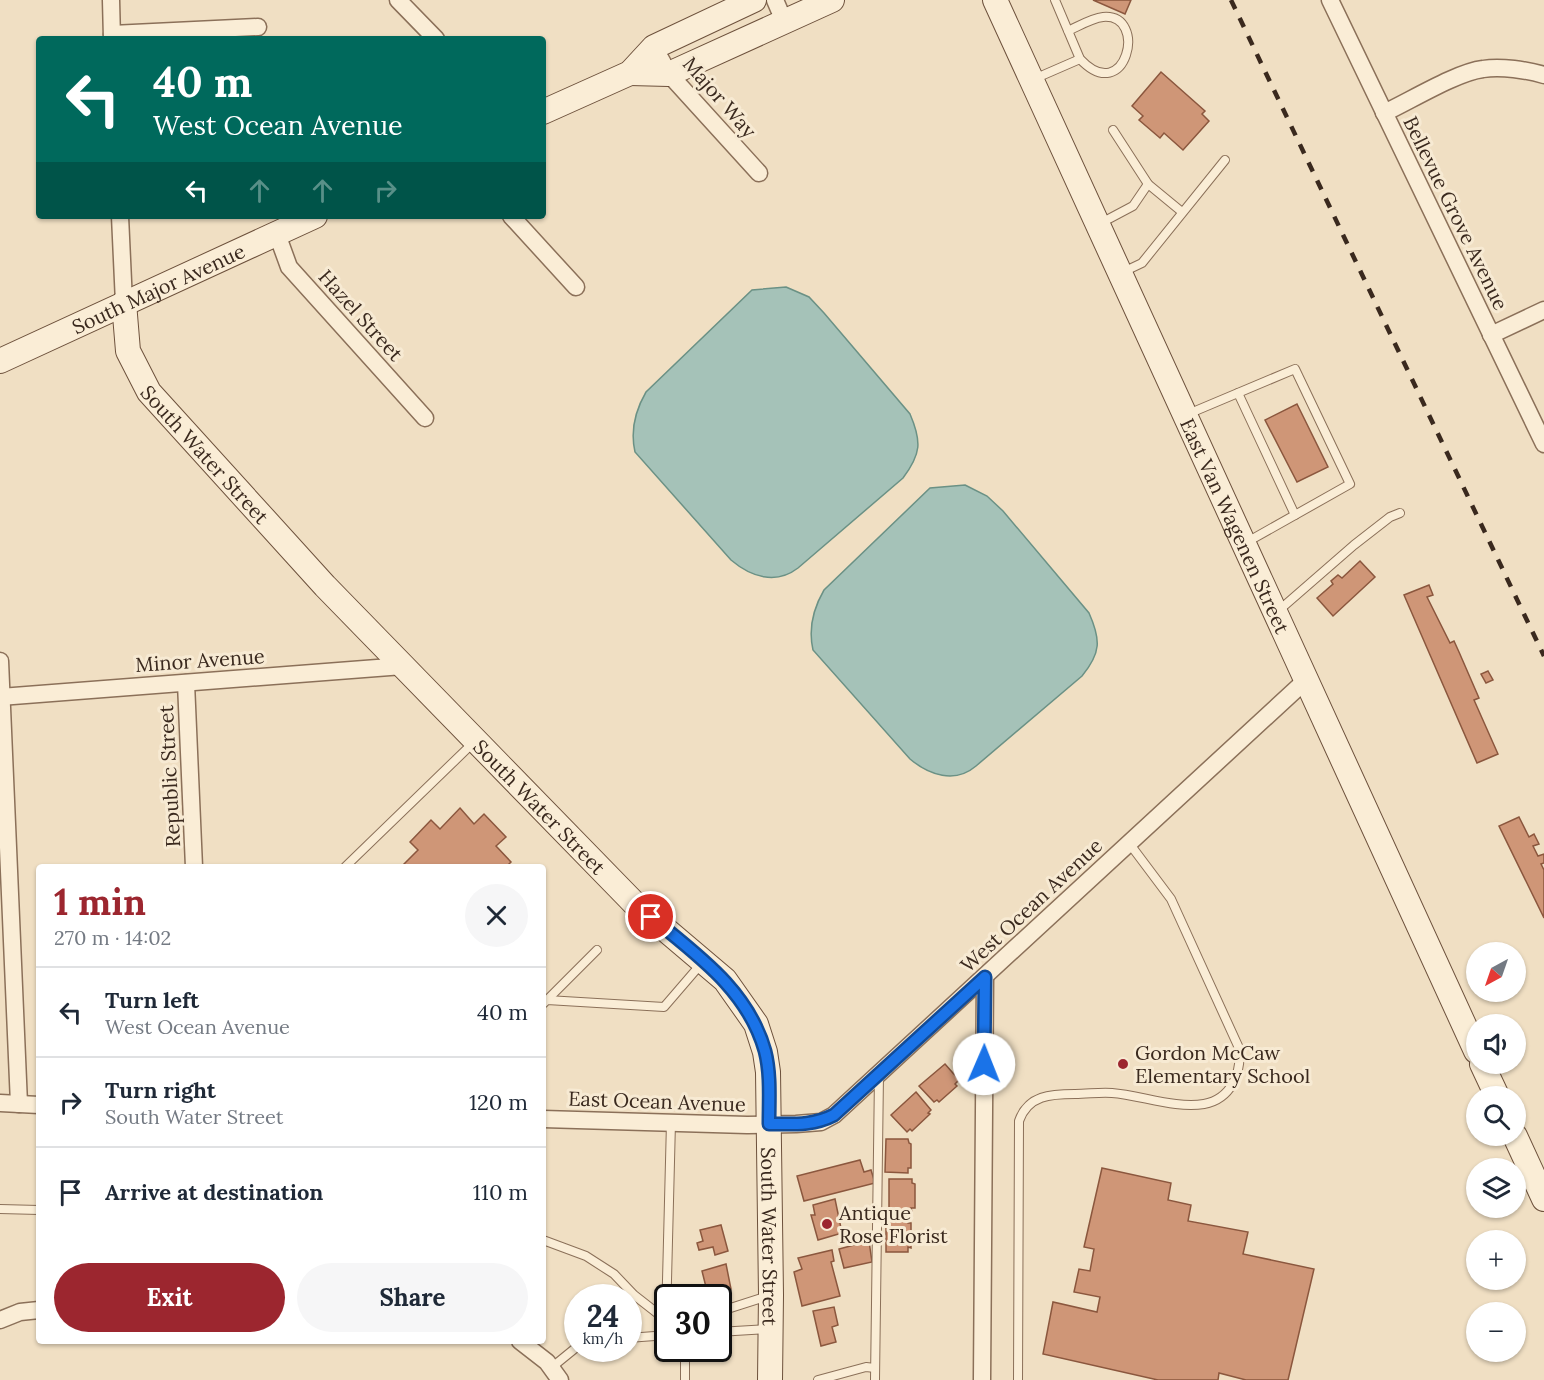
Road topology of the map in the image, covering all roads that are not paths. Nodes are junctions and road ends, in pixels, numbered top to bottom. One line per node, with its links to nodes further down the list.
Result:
1 (111, 0): 11 (street)
2 (398, 0): 12 (street)
3 (754, 0): 13 (main road)
4 (831, 0): 8 (main road)
5 (995, 0): 18 (main road, East Van Wagenen Street)
6 (1055, 0): 10 (lane)
7 (1330, 0): 20 (street, Bellevue Grove Avenue)
8 (779, 11): 16 (main road)
9 (258, 27): 11 (street)
10 (1068, 31): 14 (lane); 14 (lane)
11 (112, 36)
12 (433, 36)
13 (654, 47): 15 (main road); 16 (street, Major Way)
14 (1080, 59): 18 (lane)
15 (630, 73): 16 (main road); 19 (main road)
16 (669, 74): 23 (street, Major Way)
17 (1544, 75): 20 (street)
18 (1032, 80): 29 (main road, East Van Wagenen Street)
19 (546, 111)
20 (1384, 113): 35 (street, Bellevue Grove Avenue)
21 (1113, 130): 24 (lane)
22 (1225, 160): 25 (lane)
23 (759, 173)
24 (1148, 184): 25 (lane); 29 (lane)
25 (1182, 212): 31 (lane)
26 (120, 219): 33 (street)
27 (309, 219): 30 (main road, South Major Avenue)
28 (514, 219): 32 (street)
29 (1098, 225): 31 (main road, East Van Wagenen Street)
30 (277, 234): 33 (main road, South Major Avenue); 39 (street, Hazel Street)
31 (1120, 273): 38 (main road, East Van Wagenen Street)
32 (576, 286)
33 (124, 303): 36 (main road, South Major Avenue); 46 (main road, South Water Street)
34 (1544, 310): 35 (street)
35 (1491, 335): 40 (street, Bellevue Grove Avenue)
36 (0, 361)
37 (1238, 393): 38 (lane); 42 (lane); 42 (lane)
38 (1185, 415): 43 (main road, East Van Wagenen Street)
39 (425, 418)
40 (1544, 444)
41 (1400, 513): 44 (lane)
42 (1295, 515): 43 (lane)
43 (1244, 544): 44 (main road, East Van Wagenen Street)
44 (1275, 613): 47 (main road, East Van Wagenen Street)
45 (0, 661): 49 (street)
46 (403, 666): 48 (street, Minor Avenue); 50 (main road, South Water Street)
47 (1305, 681): 51 (street, West Ocean Avenue); 59 (main road, East Van Wagenen Street)
48 (186, 683): 49 (street, Minor Avenue); 52 (street, Republic Street)
49 (1, 697): 62 (street)
50 (475, 740): 53 (lane); 55 (main road, South Water Street)
51 (1129, 843): 56 (street, West Ocean Avenue); 89 (lane)
52 (194, 864)
53 (348, 864)
54 (597, 950): 57 (lane)
55 (704, 961): 58 (lane); 66 (main road, South Water Street)
56 (985, 977): 60 (street, West Ocean Avenue); 88 (street)
57 (546, 1001)
58 (546, 1002)
59 (1466, 1029)
60 (879, 1074): 66 (street, West Ocean Avenue); 82 (lane)
61 (0, 1103): 62 (street)
62 (19, 1104): 63 (street)
63 (36, 1104)
64 (546, 1119): 65 (street, East Ocean Avenue)
65 (670, 1122): 66 (street, East Ocean Avenue); 72 (lane)
66 (769, 1124): 73 (main road, South Water Street)
67 (1520, 1146): 68 (main road)
68 (1544, 1199)
69 (0, 1209): 70 (lane)
70 (36, 1210)
71 (546, 1241): 76 (lane)
72 (668, 1284)
73 (771, 1295): 74 (lane); 78 (main road, South Water Street)
74 (732, 1308)
75 (36, 1310): 77 (street)
76 (654, 1310)
77 (0, 1320)
78 (771, 1329): 79 (lane); 85 (main road, South Water Street)
79 (732, 1331)
80 (524, 1344): 83 (street)
81 (685, 1362): 84 (lane)
82 (875, 1368): 86 (lane); 87 (lane)
83 (556, 1374)
84 (685, 1380)
85 (770, 1380)
86 (818, 1380)
87 (875, 1380)
88 (981, 1380)
89 (1018, 1380)

